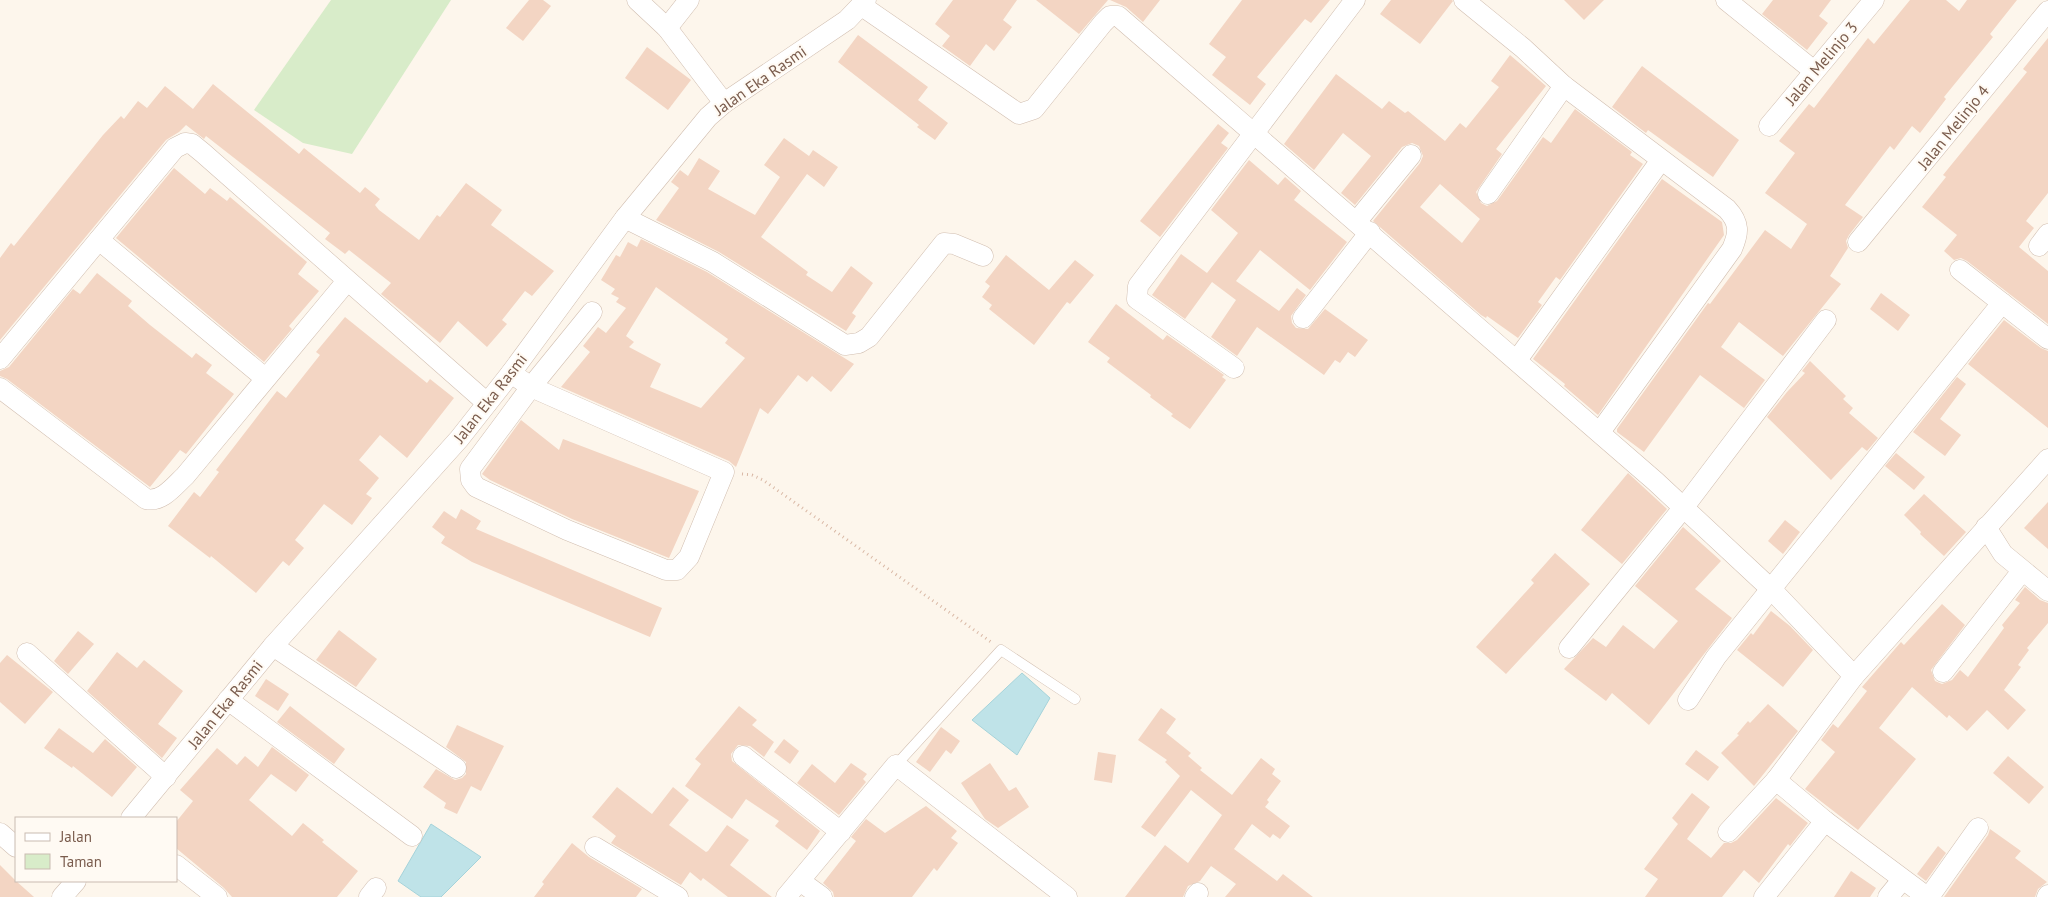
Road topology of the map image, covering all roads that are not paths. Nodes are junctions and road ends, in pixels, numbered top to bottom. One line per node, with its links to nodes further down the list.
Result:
1 (637, 0): 9 (street)
2 (689, 0): 9 (street)
3 (1355, 0): 14 (street)
4 (1464, 0): 11 (street)
5 (1726, 0): 10 (street)
6 (1874, 0): 10 (street, Jalan Melinjo 3)
7 (864, 3): 12 (street, Jalan Eka Rasmi); 14 (street)
8 (2048, 11): 21 (street, Jalan Melinjo 4)
9 (667, 28): 12 (street)
10 (1814, 71): 13 (street, Jalan Melinjo 3)
11 (1564, 86): 16 (street); 17 (street)
12 (724, 103): 18 (street, Jalan Eka Rasmi)
13 (1769, 126)
14 (1252, 135): 19 (street); 32 (street)
15 (1410, 156): 19 (street)
16 (1661, 160): 31 (street); 38 (street)
17 (1488, 194)
18 (625, 218): 22 (street); 33 (street, Jalan Eka Rasmi)
19 (1363, 226): 27 (street); 31 (street)
20 (99, 240): 24 (street); 30 (street); 34 (street)
21 (1858, 242)
22 (983, 256)
23 (1960, 270): 25 (street)
24 (347, 281): 34 (street); 37 (street)
25 (2002, 303): 29 (street); 43 (street)
26 (592, 312): 35 (street)
27 (1303, 318)
28 (1826, 320): 40 (street)
29 (2048, 339)
30 (0, 359)
31 (1517, 360): 38 (street)
32 (1234, 368)
33 (511, 373): 35 (street); 37 (street, Jalan Eka Rasmi)
34 (265, 378): 36 (street)
35 (531, 387): 35 (street)
36 (0, 388)
37 (487, 403): 45 (street, Jalan Eka Rasmi)
38 (1600, 432): 40 (street)
39 (2048, 458): 41 (street)
40 (1684, 507): 43 (street); 46 (street)
41 (1986, 527): 42 (street); 49 (street)
42 (2022, 571): 44 (street); 48 (street)
43 (1772, 590): 49 (street); 52 (street)
44 (2048, 591)
45 (272, 646): 51 (street, Jalan Eka Rasmi); 55 (street)
46 (1569, 648)
47 (27, 653): 56 (street)
48 (1943, 672)
49 (1854, 676): 57 (street)
50 (1075, 699): 54 (lane)
51 (228, 700): 56 (street, Jalan Eka Rasmi); 64 (street)
52 (1688, 700)
53 (743, 756): 62 (street)
54 (896, 765): 62 (street); 74 (street)
55 (456, 768)
56 (166, 777): 58 (street, Jalan Eka Rasmi)
57 (1776, 780): 59 (street); 63 (street)
58 (131, 817)
59 (1825, 821): 68 (street); 75 (street)
60 (1978, 828): 77 (street)
61 (0, 832): 65 (street)
62 (841, 832): 69 (street)
63 (1728, 832)
64 (412, 836)
65 (15, 846)
66 (595, 846): 71 (street)
67 (178, 867): 70 (street)
68 (1902, 880): 76 (street); 77 (street)
69 (800, 881): 72 (street); 73 (street)
70 (217, 897)
71 (678, 897)
72 (786, 897)
73 (822, 897)
74 (1067, 897)
75 (1764, 897)
76 (1888, 897)
77 (1928, 897)

